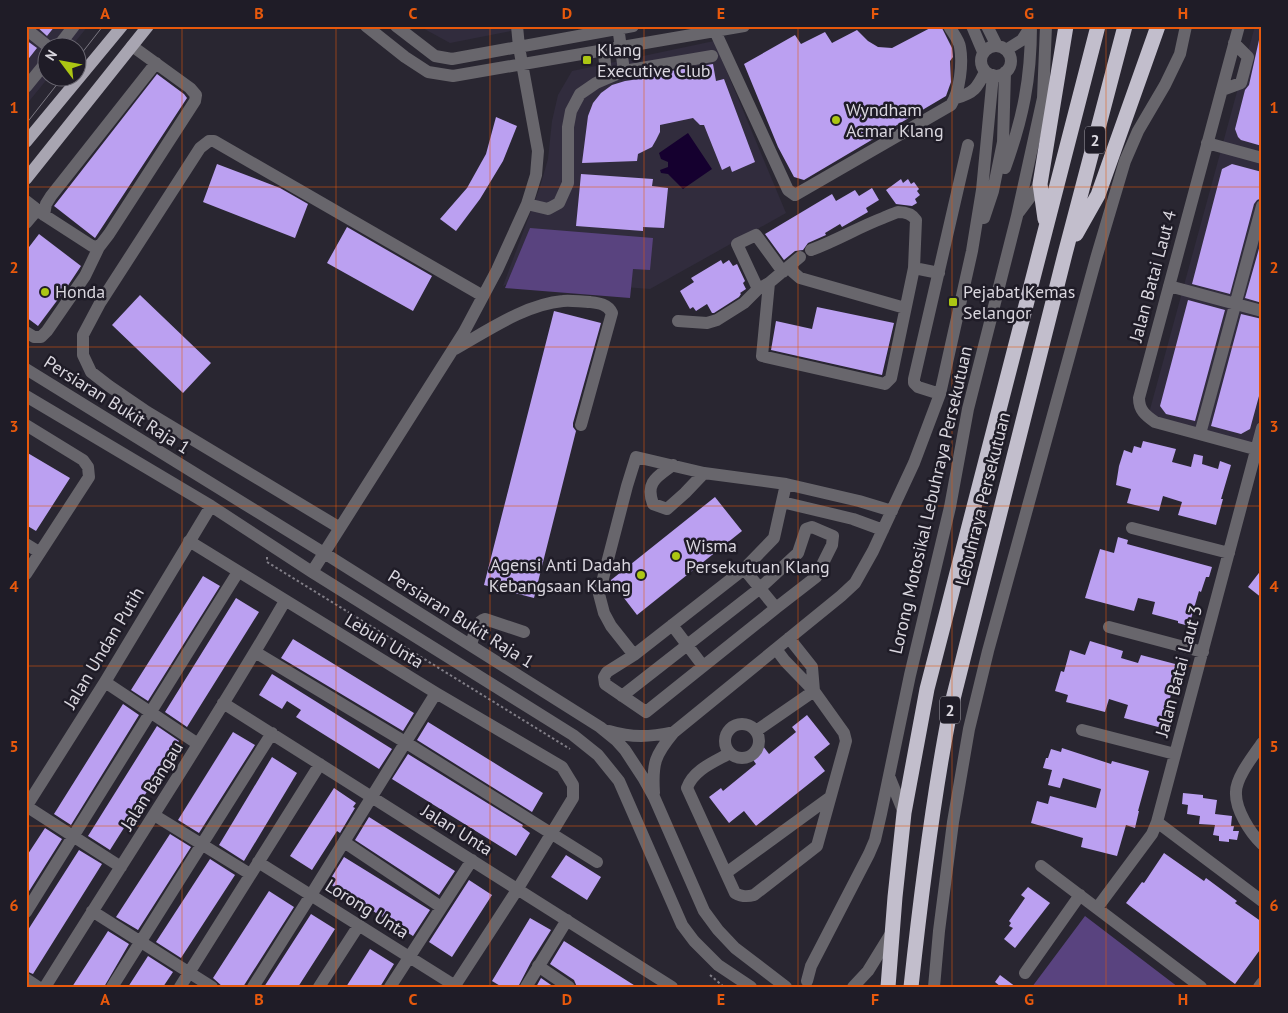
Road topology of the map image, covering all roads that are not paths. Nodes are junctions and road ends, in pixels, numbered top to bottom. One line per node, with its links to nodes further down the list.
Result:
1 (74, 26): 24 (street)
2 (122, 26): 42 (main road)
3 (148, 26): 25 (main road)
4 (366, 26): 34 (street)
5 (396, 26): 26 (street)
6 (516, 26): 26 (street)
7 (633, 26): 20 (street)
8 (744, 26): 22 (street)
9 (949, 26): 40 (street)
10 (972, 26): 31 (street)
11 (988, 26): 28 (street)
12 (1031, 26): 28 (street); 30 (street)
13 (1046, 26): 53 (street, Lorong Motosikal Lebuhraya Persekutuan)
14 (1066, 26): 47 (highway)
15 (1098, 26): 55 (highway, Lebuhraya Persekutuan / 2)
16 (1125, 26): 58 (highway, Lebuhraya Persekutuan / 2)
17 (1158, 26): 58 (highway)
18 (1186, 26): 184 (street)
19 (1239, 26): 43 (street, Jalan Batai Laut 4)
20 (618, 28): 26 (street); 27 (street)
21 (26, 29): 23 (street)
22 (715, 31): 27 (street); 40 (street)
23 (38, 38)
24 (65, 38)
25 (132, 46): 33 (street); 46 (main road)
26 (519, 47): 34 (street)
27 (621, 48): 29 (street); 35 (street)
28 (1001, 48): 31 (street); 37 (street)
29 (604, 51): 34 (street); 38 (street)
30 (1031, 51): 37 (street); 48 (street)
31 (983, 52): 37 (street)
32 (712, 56): 35 (street)
33 (156, 63): 52 (street); 56 (street)
34 (522, 65): 50 (street)
35 (624, 71): 38 (street)
36 (38, 72): 39 (street)
37 (998, 72): 40 (street); 41 (street); 48 (street)
38 (606, 77): 50 (street)
39 (26, 87)
40 (962, 96): 41 (street)
41 (990, 108): 57 (street)
42 (26, 142)
43 (1207, 143): 45 (street); 63 (street, Jalan Batai Laut 4)
44 (968, 145): 61 (street)
45 (1262, 158)
46 (26, 179)
47 (1040, 184): 53 (street); 55 (highway)
48 (993, 191): 57 (street)
49 (26, 201): 52 (street)
50 (527, 204): 64 (street)
51 (1262, 206): 65 (street)
52 (40, 213): 54 (street); 56 (street)
53 (1016, 216): 128 (street, Lorong Motosikal Lebuhraya Persekutuan)
54 (26, 223)
55 (1046, 225): 133 (highway, Lebuhraya Persekutuan / 2)
56 (100, 247): 69 (street)
57 (972, 251): 72 (street)
58 (1065, 254): 183 (highway, Lebuhraya Persekutuan / 2)
59 (796, 261): 60 (street); 62 (street); 62 (street); 66 (street)
60 (914, 268): 61 (street); 66 (street)
61 (939, 273): 72 (street)
62 (763, 286): 66 (street); 68 (street)
63 (1169, 286): 65 (street); 77 (street, Jalan Batai Laut 4)
64 (483, 296): 70 (street); 85 (street)
65 (1235, 304): 67 (street); 77 (street)
66 (905, 308)
67 (1262, 311)
68 (678, 321)
69 (26, 332)
70 (452, 350): 75 (street); 85 (street)
71 (26, 369): 91 (street, Persiaran Bukit Raja 1)
72 (940, 394): 84 (street)
73 (26, 396): 83 (street, Persiaran Bukit Raja 1)
74 (26, 425): 90 (street)
75 (581, 425)
76 (1262, 428): 78 (street, Jalan Batai Laut 3)
77 (1200, 434): 78 (street, Jalan Batai Laut 4)
78 (1259, 450): 92 (street, Jalan Batai Laut 3)
79 (673, 465): 80 (street); 80 (street); 109 (street)
80 (704, 473): 81 (street)
81 (786, 484): 82 (street); 84 (street)
82 (782, 502): 87 (street); 93 (street)
83 (211, 506): 88 (street, Jalan Undan Putih); 95 (street, Persiaran Bukit Raja 1)
84 (892, 511): 87 (street)
85 (340, 528): 91 (street)
86 (1132, 528): 92 (street)
87 (883, 530): 103 (street)
88 (189, 541): 94 (street, Lebuh Unta); 111 (street, Jalan Undan Putih)
89 (26, 544): 90 (street)
90 (39, 552): 96 (street)
91 (324, 553): 95 (street); 105 (street, Persiaran Bukit Raja 1)
92 (1229, 553): 108 (street, Jalan Batai Laut 3)
93 (744, 569): 97 (street); 100 (street)
94 (238, 572): 98 (street, Lebuh Unta); 116 (street)
95 (312, 572): 179 (street, Persiaran Bukit Raja 1)
96 (26, 574)
97 (759, 589): 99 (street); 99 (street); 104 (street)
98 (285, 601): 107 (street, Jalan Bangau); 113 (street, Lebuh Unta)
99 (776, 608): 110 (street)
100 (672, 625): 104 (street); 109 (street)
101 (1109, 627): 108 (street)
102 (524, 632): 105 (street)
103 (789, 638): 106 (street); 112 (street)
104 (688, 644): 110 (street); 114 (street)
105 (471, 646): 117 (street, Persiaran Bukit Raja 1)
106 (776, 649): 112 (street); 120 (street)
107 (256, 652): 115 (street, Jalan Bangau); 122 (street)
108 (1203, 652): 126 (street, Jalan Batai Laut 3)
109 (634, 656): 114 (street)
110 (703, 666): 114 (street)
111 (105, 682): 116 (street); 132 (street, Jalan Undan Putih)
112 (814, 692): 119 (street); 131 (street)
113 (436, 693): 122 (street); 136 (street, Lebuh Unta)
114 (622, 696)
115 (223, 702): 121 (street, Jalan Unta); 124 (street, Jalan Bangau)
116 (150, 713): 124 (street); 137 (street)
117 (600, 727): 120 (street); 130 (street, Persiaran Bukit Raja 1)
118 (1082, 730): 126 (street)
119 (756, 731): 125 (street); 125 (street)
120 (674, 732): 130 (street)
121 (272, 733): 127 (street, Jalan Unta); 139 (street)
122 (406, 742): 129 (street); 136 (street)
123 (1262, 742): 140 (street)
124 (198, 744): 134 (street, Jalan Bangau)
125 (730, 753): 146 (street)
126 (1175, 754): 135 (street, Jalan Batai Laut 3)
127 (320, 764): 129 (street, Jalan Unta); 142 (street)
128 (889, 776): 133 (street); 165 (street, Lorong Motosikal Lebuhraya Persekutuan)
129 (372, 797): 138 (street); 141 (street, Jalan Unta)
130 (654, 798): 180 (street, Persiaran Bukit Raja 1)
131 (829, 798): 146 (street); 146 (street)
132 (26, 807): 137 (street)
133 (904, 813): 158 (highway, Lebuhraya Persekutuan / 2)
134 (154, 815): 139 (street); 145 (street, Jalan Bangau)
135 (1157, 822): 151 (street); 153 (street, Jalan Batai Laut 3)
136 (551, 835): 143 (street); 148 (street)
137 (74, 836): 145 (street); 155 (street)
138 (344, 842): 149 (street); 152 (street)
139 (202, 844): 147 (street); 159 (street)
140 (1262, 844)
141 (472, 860): 148 (street, Jalan Unta); 152 (street)
142 (258, 862): 147 (street); 149 (street, Lorong Unta)
143 (597, 862)
144 (1041, 866): 150 (street)
145 (121, 867): 154 (street, Jalan Bangau)
146 (726, 873)
147 (250, 874): 162 (street)
148 (517, 890): 156 (street, Jalan Unta); 167 (street)
149 (311, 895): 157 (street, Lorong Unta); 173 (street)
150 (1080, 896): 153 (street); 163 (street)
151 (1262, 901)
152 (441, 907): 160 (street)
153 (1098, 908): 185 (street)
154 (92, 911): 159 (street); 169 (street, Jalan Bangau)
155 (26, 912)
156 (567, 920): 161 (street); 178 (street, Jalan Unta)
157 (359, 925): 160 (street, Lorong Unta); 174 (street)
158 (892, 932): 181 (street); 182 (highway, Lebuhraya Persekutuan / 2)
159 (140, 942): 162 (street); 170 (street)
160 (410, 957): 167 (street, Lorong Unta); 175 (street)
161 (538, 966): 176 (street); 177 (street)
162 (189, 972): 171 (street); 172 (street)
163 (1025, 973)
164 (26, 979): 168 (street)
165 (807, 981)
166 (1262, 983): 186 (street)
167 (455, 986)
168 (38, 987)
169 (45, 987)
170 (112, 987)
171 (180, 987)
172 (212, 987)
173 (253, 987)
174 (319, 987)
175 (390, 987)
176 (526, 987)
177 (569, 987)
178 (672, 987)
179 (751, 987)
180 (786, 987)
181 (852, 987)
182 (888, 987)
183 (912, 987)
184 (934, 987)
185 (1201, 987)
186 (1259, 987)

